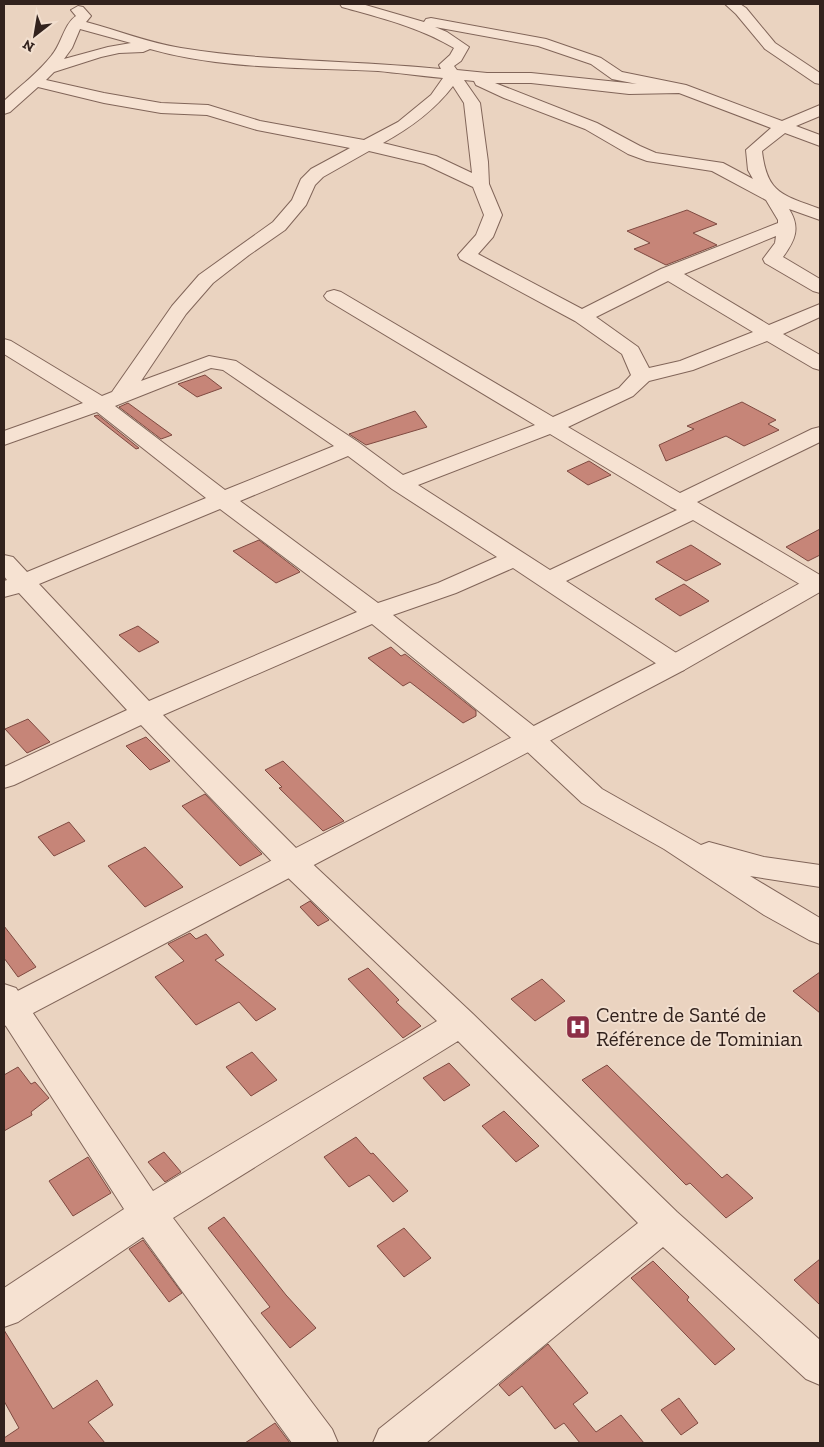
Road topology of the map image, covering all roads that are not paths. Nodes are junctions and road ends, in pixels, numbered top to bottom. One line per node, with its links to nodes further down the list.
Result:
1 (72, 4): 6 (street)
2 (97, 4): 6 (street)
3 (346, 4): 5 (street)
4 (732, 4): 10 (street)
5 (376, 11): 9 (street); 12 (street)
6 (79, 19): 7 (street); 8 (street)
7 (177, 52): 8 (street); 9 (street)
8 (50, 68): 11 (street)
9 (453, 75): 12 (street); 17 (street); 18 (street); 19 (street)
10 (820, 80)
11 (37, 82): 13 (street); 17 (street)
12 (681, 88): 15 (street)
13 (4, 109)
14 (820, 110): 15 (street)
15 (784, 126): 16 (street); 19 (street)
16 (820, 141)
17 (370, 146): 18 (street); 31 (street)
18 (480, 184): 26 (street)
19 (772, 196): 20 (street); 21 (street)
20 (820, 216)
21 (786, 226): 22 (street); 23 (street)
22 (668, 273): 26 (street); 27 (street)
23 (820, 287)
24 (334, 296): 32 (street)
25 (820, 310): 27 (street)
26 (582, 317): 30 (street)
27 (770, 332): 29 (street); 30 (street)
28 (6, 348): 31 (street)
29 (820, 364)
30 (642, 376): 32 (street)
31 (110, 400): 34 (street); 35 (street); 37 (street)
32 (552, 426): 36 (street); 38 (street)
33 (820, 434): 38 (street)
34 (4, 438)
35 (350, 447): 36 (street); 37 (street)
36 (400, 484): 39 (street)
37 (222, 499): 40 (street); 43 (street)
38 (687, 507): 41 (street); 42 (street)
39 (515, 558): 41 (street); 43 (street)
40 (11, 578): 45 (street)
41 (548, 580): 44 (street)
42 (819, 583): 44 (street)
43 (375, 614): 45 (street); 46 (street)
44 (675, 664): 46 (street)
45 (145, 713): 47 (street); 49 (street)
46 (530, 738): 48 (street); 49 (street)
47 (4, 778)
48 (675, 842): 50 (street); 51 (street)
49 (292, 863): 52 (street); 53 (street)
50 (820, 876)
51 (820, 932)
52 (7, 1006): 54 (street)
53 (461, 1023): 54 (street); 55 (street)
54 (148, 1214): 56 (street); 58 (street)
55 (664, 1224): 57 (street); 59 (street)
56 (4, 1309)
57 (820, 1366)
58 (317, 1443)
59 (394, 1443)

